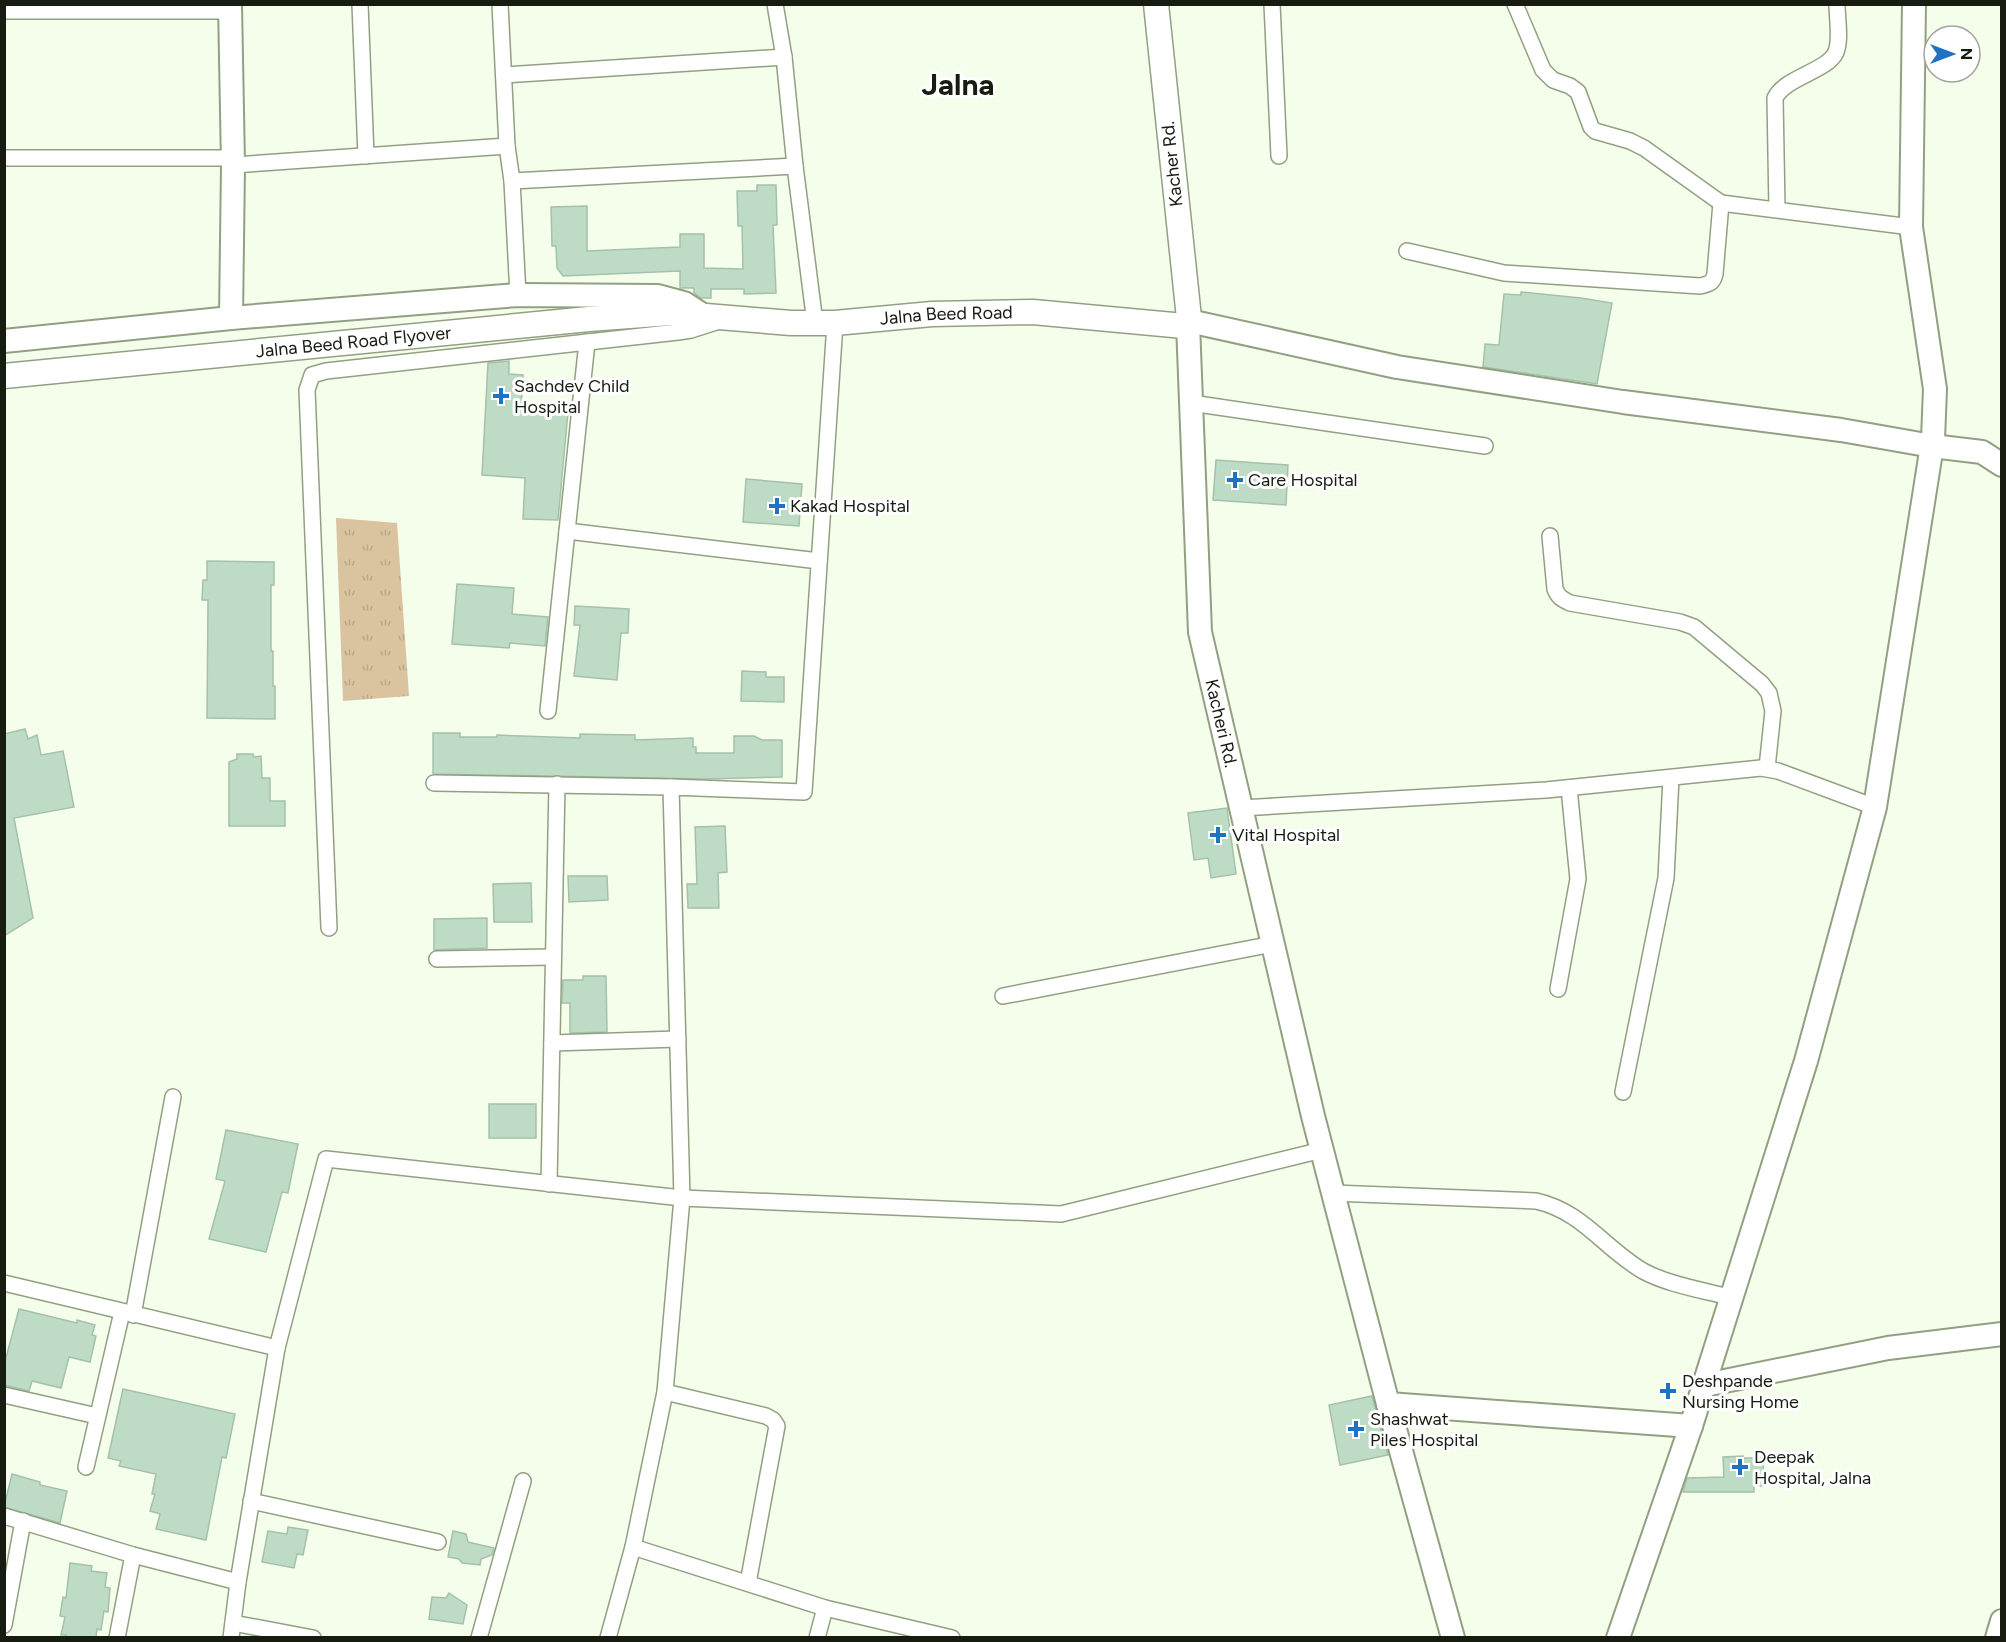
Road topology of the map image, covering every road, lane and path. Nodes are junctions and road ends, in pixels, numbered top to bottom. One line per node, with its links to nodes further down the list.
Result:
1 (360, 4): 15 (street)
2 (500, 4): 13 (street)
3 (776, 4): 12 (street)
4 (1156, 4): 28 (main road, Kacher Rd.)
5 (1272, 4): 16 (street)
6 (1515, 4): 21 (street)
7 (1837, 4): 22 (street)
8 (1914, 4): 23 (street)
9 (114, 8): 10 (street); 11 (street)
10 (230, 8): 18 (street)
11 (4, 11)
12 (784, 57): 13 (street); 19 (street)
13 (504, 75): 14 (street)
14 (507, 146): 15 (street); 20 (street)
15 (366, 156): 18 (street)
16 (1279, 156)
17 (4, 158): 18 (street)
18 (233, 162): 27 (street)
19 (795, 166): 20 (street); 29 (street)
20 (512, 181): 25 (street)
21 (1721, 203): 22 (street); 24 (street)
22 (1777, 210): 23 (street)
23 (1911, 227): 35 (street)
24 (1407, 251)
25 (518, 295): 26 (street); 27 (street)
26 (715, 317): 29 (main road, Jalna Beed Road); 31 (street); 32 (main road, Jalna Beed Road Flyover)
27 (231, 318): 30 (street)
28 (1188, 322): 29 (main road, Jalna Beed Road); 33 (street, Kacheri Rd.); 35 (street)
29 (825, 323): 39 (street)
30 (4, 341)
31 (587, 342): 37 (street); 49 (street)
32 (4, 376)
33 (1191, 403): 34 (street); 48 (street, Kacheri Rd.)
34 (1485, 446)
35 (1932, 446): 36 (street); 47 (street)
36 (2001, 465)
37 (567, 531): 39 (street); 40 (street)
38 (1550, 536): 41 (street)
39 (819, 561): 45 (street)
40 (548, 711)
41 (1767, 768): 42 (street); 47 (street)
42 (1671, 778): 46 (street); 57 (street)
43 (434, 783): 44 (street)
44 (557, 784): 45 (street); 51 (street)
45 (671, 787): 55 (street)
46 (1569, 788): 48 (street); 53 (street)
47 (1875, 807): 64 (street)
48 (1241, 808): 50 (street, Kacheri Rd.)
49 (329, 928)
50 (1273, 944): 54 (street); 59 (street, Kacheri Rd.)
51 (553, 957): 52 (street); 56 (street)
52 (437, 959)
53 (1558, 989)
54 (1004, 996)
55 (678, 1039): 56 (street); 62 (street)
56 (552, 1043): 60 (street)
57 (1623, 1092)
58 (173, 1097): 65 (street)
59 (1322, 1150): 61 (street, Kacheri Rd.); 62 (street)
60 (549, 1184): 62 (street); 67 (street)
61 (1333, 1193): 64 (street); 71 (street, Kacheri Rd.)
62 (682, 1198): 69 (street)
63 (4, 1283): 65 (street)
64 (1732, 1298): 68 (street)
65 (128, 1313): 67 (street); 72 (street)
66 (2001, 1334): 68 (street)
67 (277, 1348): 76 (street)
68 (1705, 1384): 73 (street)
69 (665, 1392): 80 (street); 83 (street)
70 (4, 1395): 72 (street)
71 (1388, 1404): 73 (street); 95 (street, Kacheri Rd.)
72 (97, 1416): 74 (street)
73 (1691, 1426): 96 (street)
74 (86, 1467)
75 (523, 1482): 91 (street)
76 (251, 1502): 79 (street); 82 (street)
77 (4, 1516): 78 (street)
78 (23, 1521): 81 (street); 86 (street)
79 (438, 1542)
80 (633, 1547): 83 (street); 92 (street)
81 (133, 1555): 82 (street); 89 (street)
82 (238, 1582): 87 (street)
83 (748, 1583): 84 (street)
84 (825, 1608): 88 (street); 93 (street)
85 (2001, 1621): 97 (street)
86 (4, 1625)
87 (232, 1630): 90 (street)
88 (931, 1635): 94 (street)
89 (117, 1638)
90 (313, 1638)
91 (479, 1638)
92 (608, 1638)
93 (817, 1638)
94 (952, 1638)
95 (1453, 1638)
96 (1617, 1638)
97 (1997, 1638)

